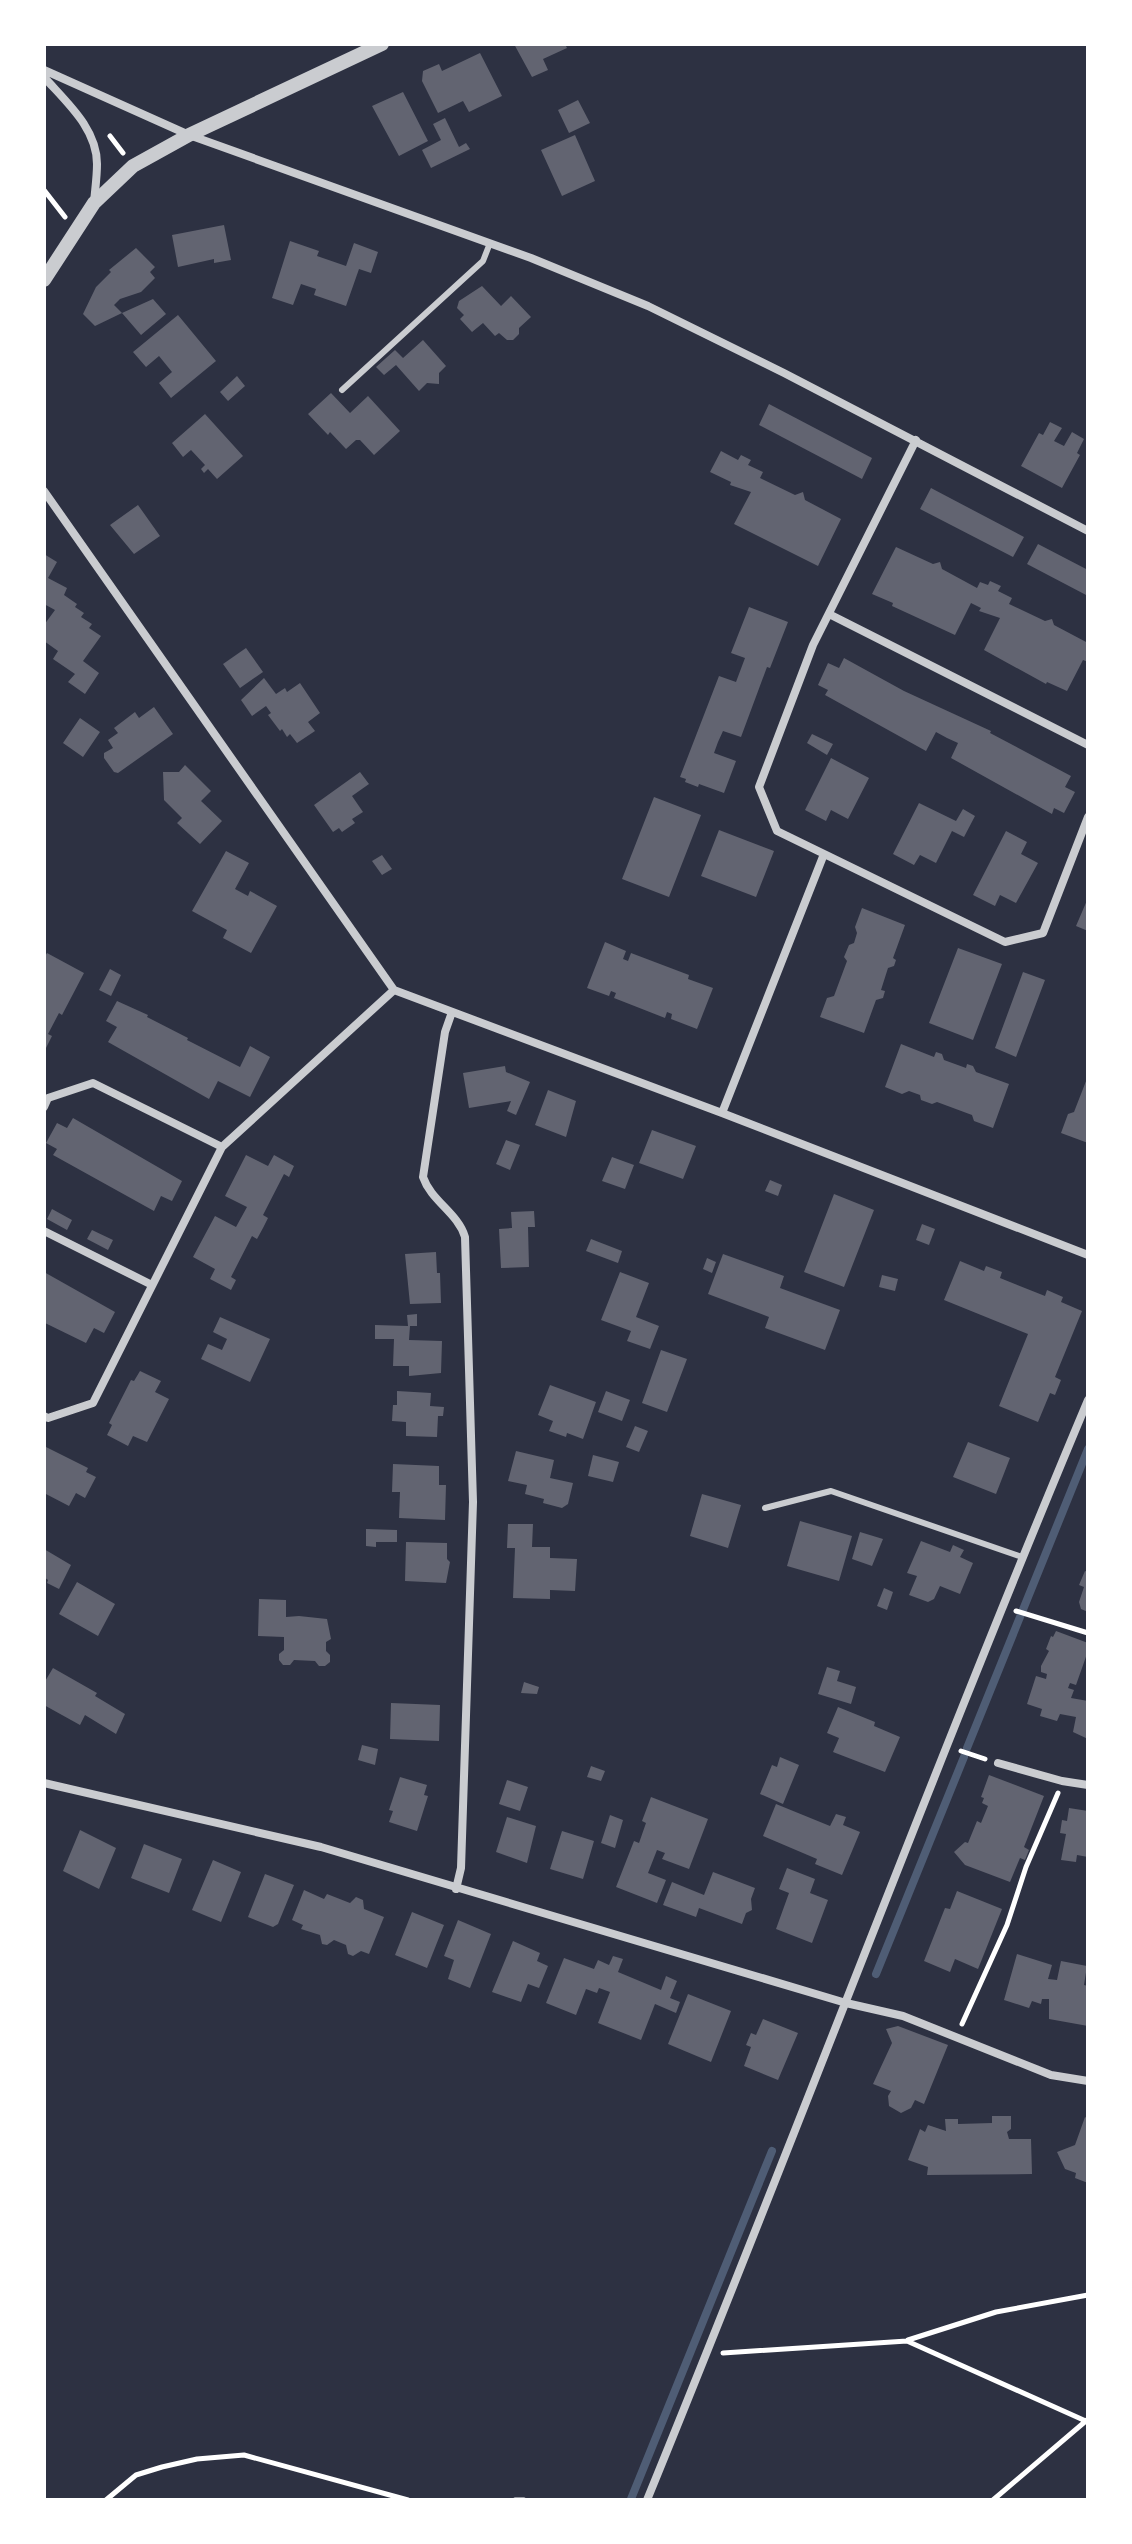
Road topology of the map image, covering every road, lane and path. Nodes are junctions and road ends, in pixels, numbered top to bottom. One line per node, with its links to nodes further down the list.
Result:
1 (382, 44): 5 (street)
2 (44, 70): 4 (street)
3 (44, 77): 6 (street)
4 (118, 104): 5 (street); 6 (path)
5 (189, 135): 8 (street); 10 (street)
6 (91, 140): 8 (street)
7 (44, 190): 9 (path)
8 (94, 203): 9 (street)
9 (75, 229): 11 (street)
10 (490, 243): 12 (lane); 13 (street)
11 (44, 280)
12 (342, 390)
13 (916, 440): 15 (street); 16 (street)
14 (44, 491): 20 (street)
15 (1088, 531)
16 (829, 614): 17 (street); 19 (street)
17 (1088, 745)
18 (1088, 817): 19 (street)
19 (824, 854): 23 (street)
20 (394, 990): 21 (street); 24 (street)
21 (452, 1012): 23 (street); 39 (street)
22 (44, 1107): 24 (street)
23 (722, 1113): 26 (street)
24 (222, 1147): 27 (street)
25 (44, 1231): 27 (street)
26 (1088, 1255)
27 (152, 1285): 29 (street)
28 (1088, 1400): 31 (street)
29 (44, 1416)
30 (765, 1508): 31 (lane)
31 (1022, 1557): 34 (street)
32 (1035, 1616): 33 (path)
33 (1088, 1633)
34 (949, 1747): 35 (path); 40 (street)
35 (998, 1763): 36 (street)
36 (1062, 1781): 38 (street); 41 (path)
37 (44, 1783): 39 (street)
38 (1088, 1785)
39 (456, 1889): 40 (street)
40 (846, 2003): 41 (street); 45 (street)
41 (957, 2035): 42 (street)
42 (1088, 2081)
43 (1088, 2295): 44 (path)
44 (907, 2341): 45 (path); 46 (path)
45 (707, 2354): 51 (street)
46 (1087, 2420): 52 (path)
47 (106, 2500): 48 (path)
48 (408, 2500)
49 (515, 2500): 50 (path)
50 (524, 2500)
51 (647, 2500)
52 (993, 2500)

